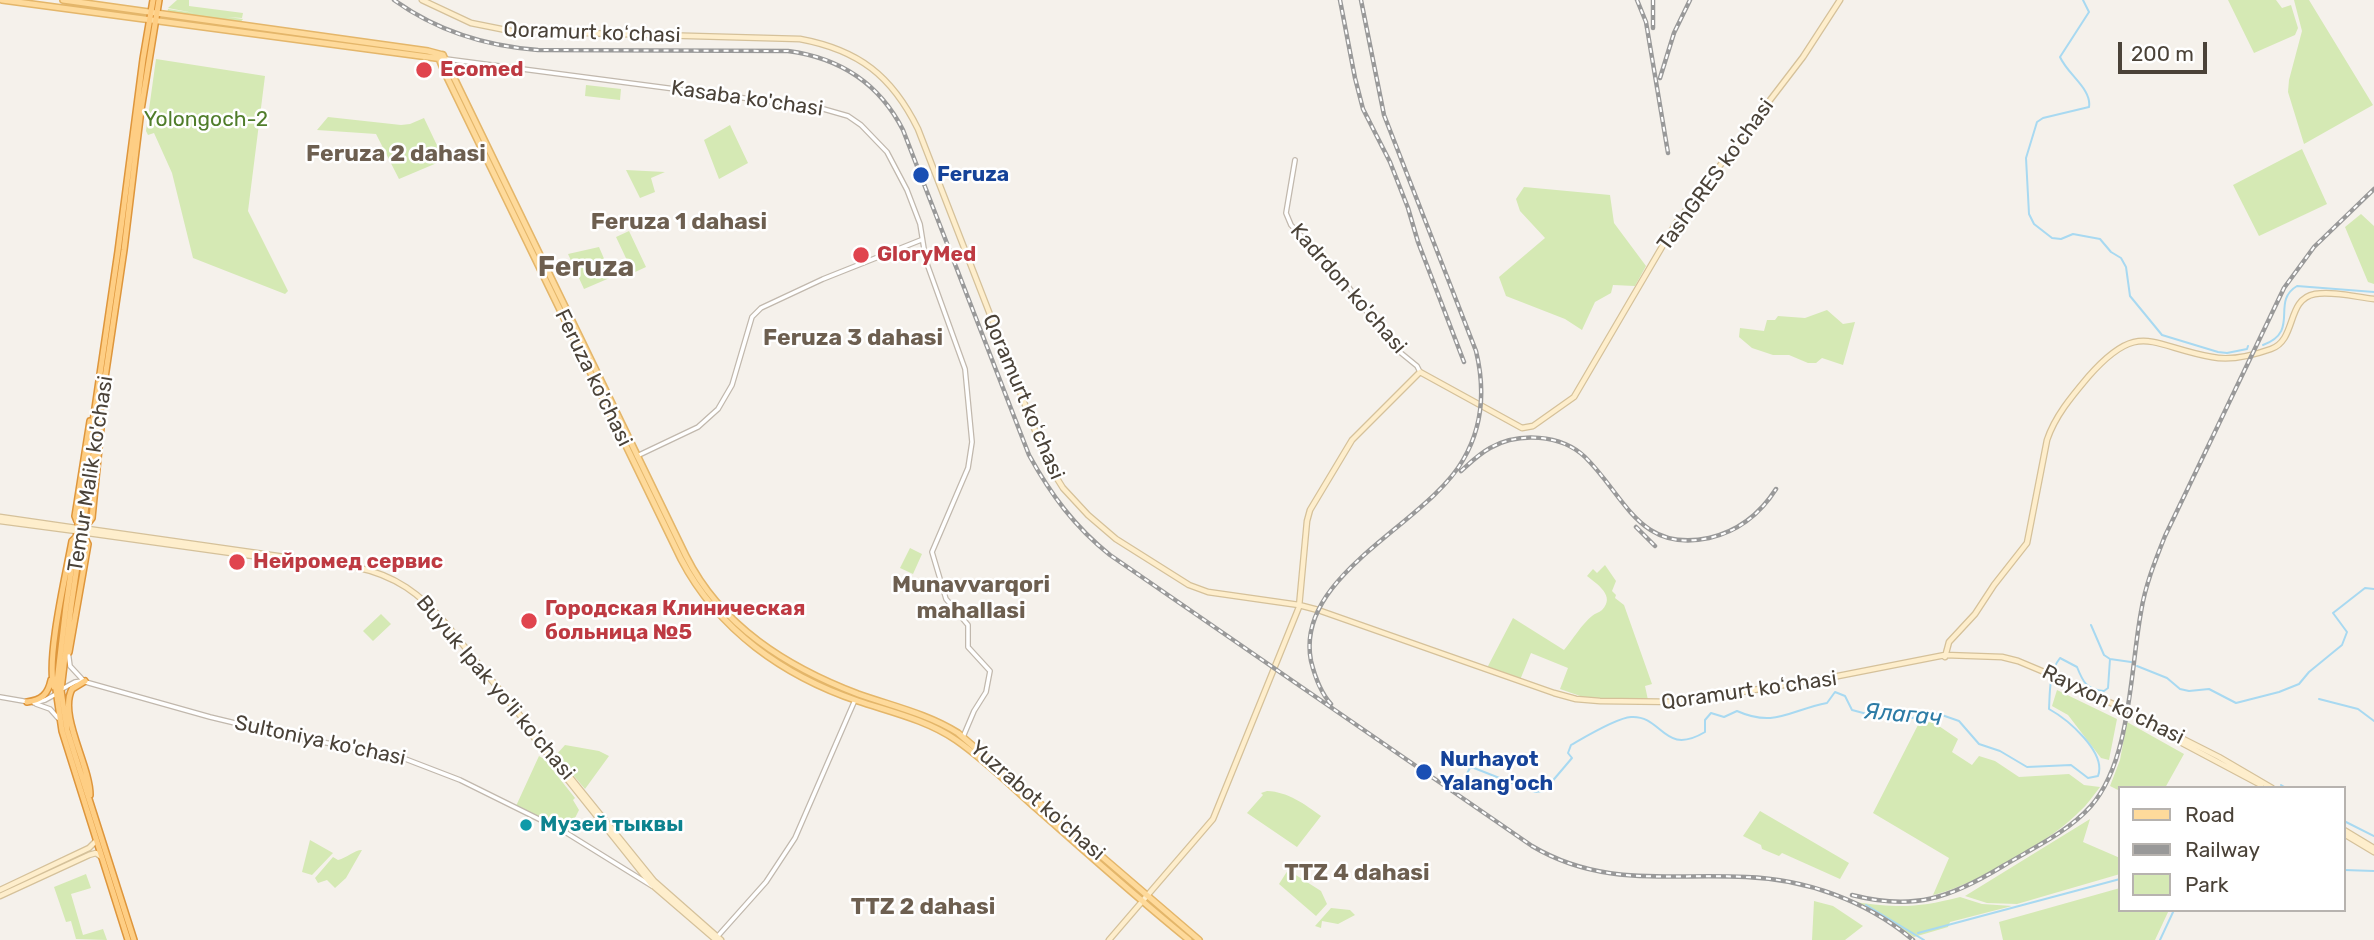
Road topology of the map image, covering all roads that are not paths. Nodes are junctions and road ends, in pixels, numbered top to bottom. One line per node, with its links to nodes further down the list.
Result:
1 (2, 0): 8 (main road)
2 (63, 0): 7 (main road)
3 (153, 0): 10 (highway, Temur Malik ko'chasi)
4 (159, 0): 10 (highway, Temur Malik ko'chasi)
5 (420, 0): 28 (main road, Qoramurt koʻchasi)
6 (1840, 0): 19 (main road, TashGRES ko'chasi)
7 (73, 1): 9 (main road); 10 (main road)
8 (40, 2): 9 (main road)
9 (72, 9): 10 (main road)
10 (154, 17): 11 (main road); 20 (highway, Temur Malik ko'chasi)
11 (213, 25): 12 (main road); 12 (main road)
12 (440, 58): 13 (street, Kasaba ko'chasi); 14 (main road, Feruza ko'chasi); 15 (main road, Feruza ko'chasi)
13 (463, 61): 14 (street); 17 (street, Kasaba ko'chasi)
14 (452, 71): 15 (main road, Feruza ko'chasi)
15 (480, 137): 21 (main road, Feruza ko'chasi)
16 (1295, 160): 19 (street, Kadrdon ko'chasi)
17 (921, 240): 21 (street, Feruza ko'chasi); 45 (street, Kasaba ko'chasi)
18 (2374, 299): 33 (main road)
19 (1420, 372): 28 (main road)
20 (100, 395): 23 (highway); 25 (highway); 29 (highway, Temur Malik ko'chasi); 30 (highway, Temur Malik ko'chasi)
21 (635, 458): 40 (main road, Feruza ko'chasi)
22 (0, 519): 24 (main road, Buyuk Ipak yo'li ko'chasi)
23 (89, 526): 25 (main road, Buyuk Ipak yo'li ko'chasi, bridge); 25 (highway, bridge); 26 (main road, Buyuk Ipak yo'li ko'chasi); 26 (main road)
24 (57, 527): 25 (main road, Buyuk Ipak yo'li ko'chasi); 25 (main road); 25 (main road)
25 (75, 529): 27 (highway, bridge); 31 (highway)
26 (103, 533): 27 (main road); 47 (main road, Buyuk Ipak yo'li ko'chasi)
27 (87, 542): 32 (highway)
28 (1299, 606): 33 (main road, Qoramurt koʻchasi); 60 (main road)
29 (64, 619): 31 (highway); 38 (highway, Temur Malik ko'chasi)
30 (68, 634): 32 (street); 34 (highway, Temur Malik ko'chasi)
31 (55, 644): 35 (highway)
32 (68, 655): 34 (highway); 37 (street)
33 (1945, 656): 36 (main road, Rayxon ko'chasi)
34 (63, 668): 38 (highway, Temur Malik ko'chasi)
35 (51, 677): 38 (highway); 41 (highway)
36 (2057, 678): 49 (main road, Rayxon ko'chasi); 50 (main road, Rayxon ko'chasi)
37 (85, 681): 38 (street); 42 (highway); 57 (street, Sultoniya ko'chasi)
38 (59, 692): 41 (street); 42 (highway); 43 (highway, Temur Malik ko'chasi); 46 (highway, Temur Malik ko'chasi)
39 (0, 697): 41 (street)
40 (856, 697): 45 (main road, Yuzrabot ko'chasi); 48 (main road, Yuzrabot ko'chasi); 61 (street)
41 (30, 702): 43 (street)
42 (68, 704): 44 (highway)
43 (60, 722): 53 (highway, Temur Malik ko'chasi)
44 (72, 724): 46 (highway); 51 (highway)
45 (963, 737): 48 (main road, Yuzrabot ko'chasi)
46 (70, 738): 51 (highway, Temur Malik ko'chasi)
47 (549, 754): 57 (main road, Buyuk Ipak yo'li ko'chasi); 61 (main road, Buyuk Ipak yo'li ko'chasi)
48 (1004, 775): 60 (main road, Yuzrabot ko'chasi)
49 (2262, 786)
50 (2269, 786)
51 (90, 802): 63 (highway, Temur Malik ko'chasi)
52 (2346, 833): 54 (main road)
53 (97, 840): 55 (highway, Temur Malik ko'chasi); 56 (main road)
54 (2374, 850)
55 (104, 863): 56 (main road); 62 (highway, Temur Malik ko'chasi)
56 (58, 866): 58 (main road); 59 (main road)
57 (655, 888): 61 (main road, Buyuk Ipak yo'li ko'chasi)
58 (0, 890)
59 (0, 896)
60 (1145, 900): 64 (main road); 65 (main road, Yuzrabot ko'chasi); 66 (main road, Yuzrabot ko'chasi)
61 (717, 939)
62 (128, 940): 63 (highway)
63 (134, 940)
64 (1109, 940)
65 (1189, 940)
66 (1199, 940)

